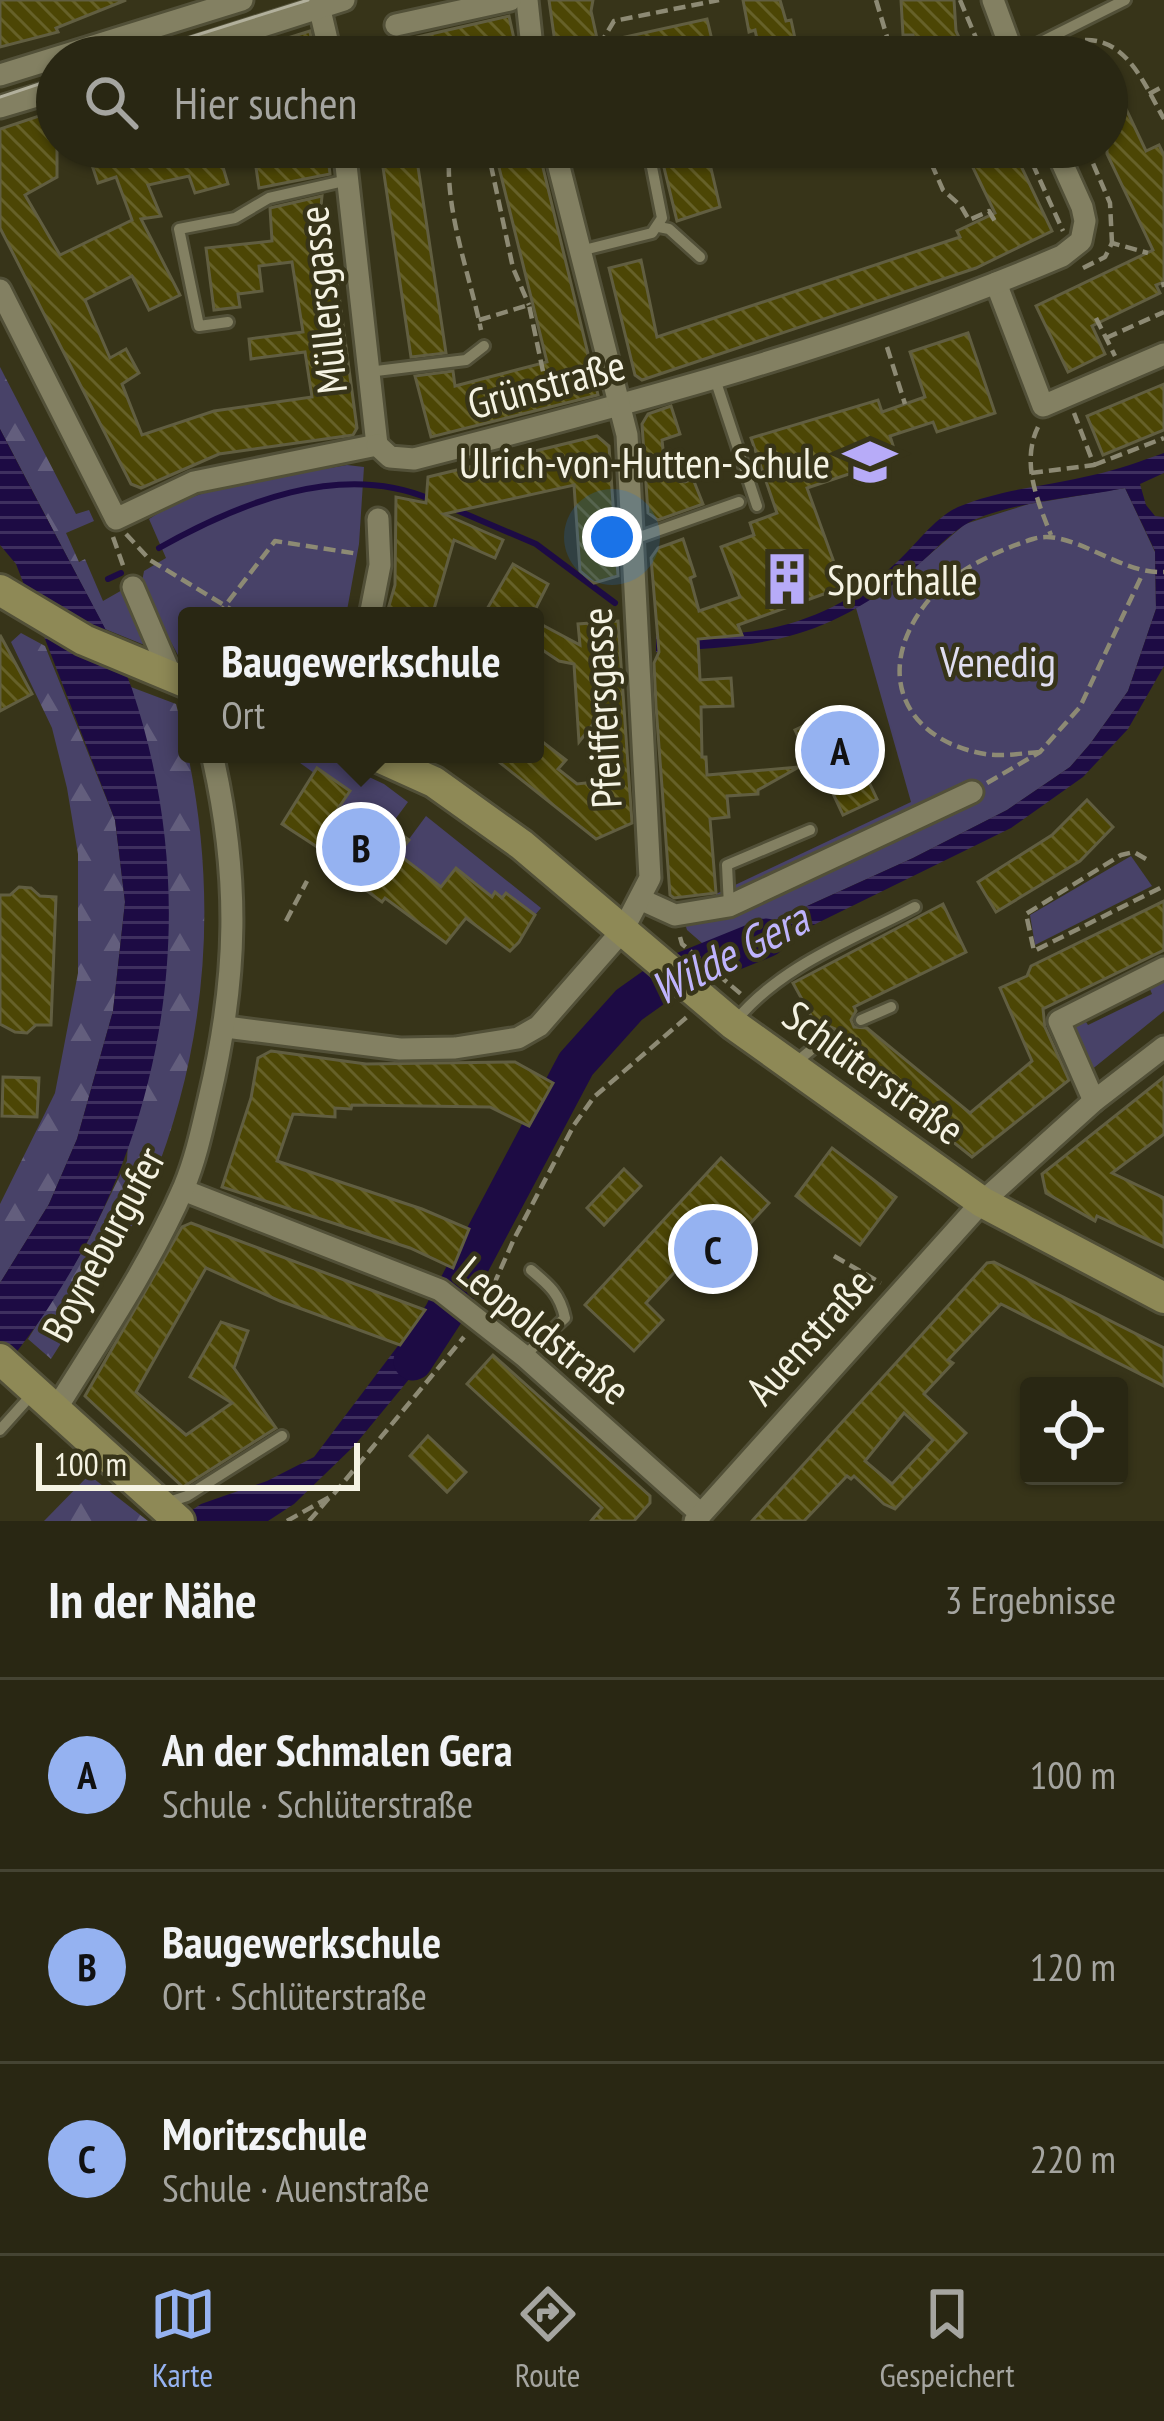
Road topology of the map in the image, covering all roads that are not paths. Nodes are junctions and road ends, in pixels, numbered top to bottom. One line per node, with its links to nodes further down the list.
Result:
1 (242, 0): 9 (street)
2 (344, 0): 7 (street)
3 (510, 0): 8 (street)
4 (527, 0): 12 (street)
5 (993, 0): 13 (street)
6 (1126, 0): 14 (lane)
7 (320, 10): 10 (street); 11 (street)
8 (396, 25)
9 (126, 36)
10 (234, 36)
11 (326, 36)
12 (530, 36)
13 (1006, 36)
14 (1053, 36)
15 (36, 64): 16 (street)
16 (0, 75)
17 (36, 96): 18 (street)
18 (0, 107)
19 (347, 168): 23 (street, Müllersgasse)
20 (559, 168): 25 (street, Pfeiffersgasse)
21 (652, 168): 24 (lane)
22 (1064, 168): 27 (street, Grünstraße)
23 (348, 180): 29 (lane); 32 (street, Müllersgasse)
24 (659, 227): 25 (lane); 26 (lane)
25 (580, 251): 34 (street, Pfeiffersgasse)
26 (700, 257)
27 (996, 283): 31 (street); 33 (street, Grünstraße)
28 (0, 290): 35 (street, Grünstraße)
29 (228, 322)
30 (484, 346): 32 (lane)
31 (1164, 354)
32 (368, 372): 35 (street, Müllersgasse)
33 (715, 379): 34 (street, Grünstraße); 37 (lane)
34 (620, 404): 35 (street, Grünstraße); 39 (street, Pfeiffersgasse)
35 (376, 445)
36 (739, 502): 39 (lane)
37 (758, 506)
38 (378, 519): 42 (street)
39 (630, 541): 48 (street, Pfeiffersgasse)
40 (133, 587): 43 (street)
41 (5, 594): 43 (main road)
42 (371, 607)
43 (171, 677)
44 (214, 763): 56 (street, Boyneburgufer)
45 (392, 763): 51 (main road, Schlüterstraße)
46 (972, 792): 49 (street)
47 (810, 830): 49 (lane)
48 (642, 900): 49 (street); 51 (street, Pfeiffersgasse)
49 (729, 906)
50 (915, 907): 55 (lane)
51 (623, 930): 55 (main road, Schlüterstraße); 56 (street, Pfeiffersgasse)
52 (1164, 968): 60 (street)
53 (891, 1007): 54 (lane)
54 (861, 1020)
55 (734, 1024): 59 (main road, Schlüterstraße)
56 (226, 1027): 61 (street, Boyneburgufer)
57 (828, 1036): 59 (lane)
58 (1164, 1047): 60 (street, Auenstraße)
59 (794, 1064): 62 (main road, Schlüterstraße)
60 (1094, 1101): 62 (street, Auenstraße)
61 (183, 1190): 65 (street, Leopoldstraße); 66 (street, Boyneburgufer)
62 (982, 1202): 64 (main road, Schlüterstraße); 70 (street, Auenstraße)
63 (531, 1270): 65 (lane)
64 (1164, 1298)
65 (524, 1356): 70 (street, Leopoldstraße)
66 (27, 1383): 67 (lane); 69 (main road)
67 (0, 1430)
68 (282, 1436): 69 (lane)
69 (171, 1514)
70 (698, 1517)

